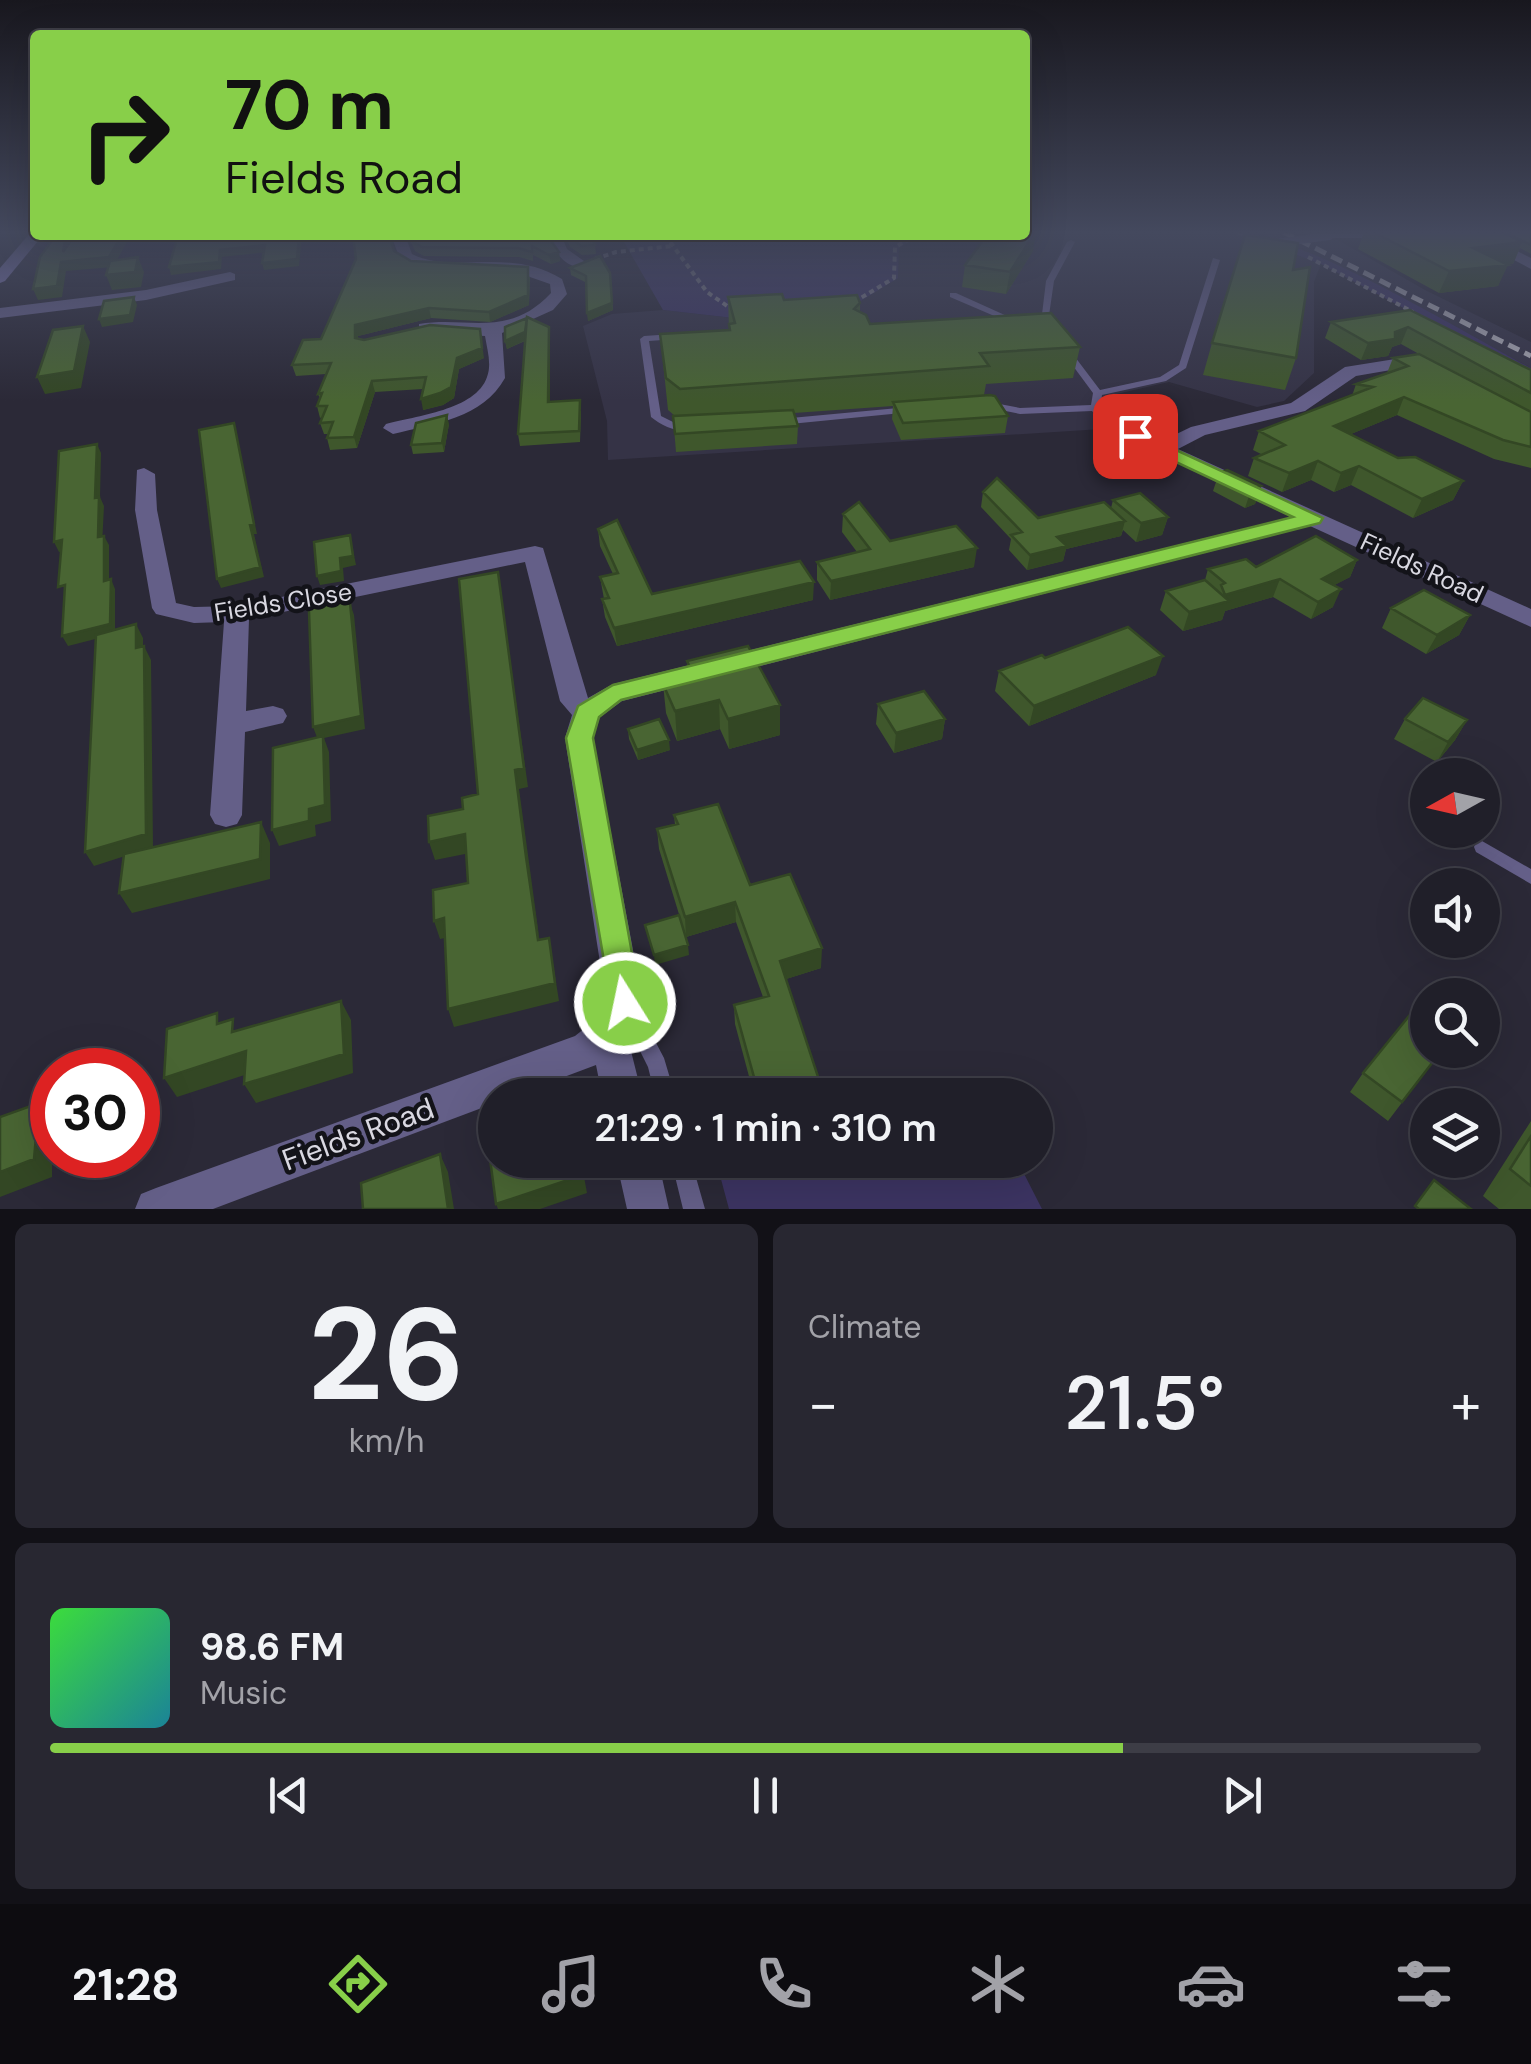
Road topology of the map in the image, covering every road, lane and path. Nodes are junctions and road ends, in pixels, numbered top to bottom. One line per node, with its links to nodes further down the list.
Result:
1 (177, 288): 11 (street)
2 (559, 288): 13 (street)
3 (705, 288): 10 (path)
4 (877, 288): 9 (path)
5 (1048, 288): 20 (lane)
6 (1207, 288): 20 (lane)
7 (1368, 288): 12 (path)
8 (953, 296): 14 (lane)
9 (850, 305)
10 (735, 311)
11 (0, 313)
12 (1425, 318)
13 (492, 331): 15 (street); 24 (street)
14 (997, 331)
15 (404, 332)
16 (682, 337): 19 (lane)
17 (1395, 350): 29 (street)
18 (660, 356): 19 (lane)
19 (646, 357): 27 (lane)
20 (1098, 393): 25 (lane)
21 (969, 406): 25 (lane)
22 (408, 408): 24 (street)
23 (931, 408): 26 (lane)
24 (431, 416): 28 (street)
25 (1102, 416): 29 (street, Fields Road)
26 (758, 423)
27 (699, 427)
28 (393, 428)
29 (1162, 449): 31 (street, Fields Road)
30 (144, 474): 32 (street, Fields Close)
31 (1312, 518): 33 (street, Fields Road); 34 (street)
32 (237, 614): 34 (street, Fields Close); 36 (street)
33 (1531, 619)
34 (587, 712): 40 (street)
35 (273, 716): 36 (street)
36 (231, 724): 37 (street)
37 (226, 816)
38 (1484, 848): 39 (lane)
39 (1531, 877)
40 (616, 1018): 41 (street); 42 (lane); 45 (street, Fields Road)
41 (621, 1078)
42 (660, 1078)
43 (641, 1178): 46 (street)
44 (686, 1178): 47 (lane)
45 (156, 1209)
46 (648, 1209)
47 (694, 1209)

